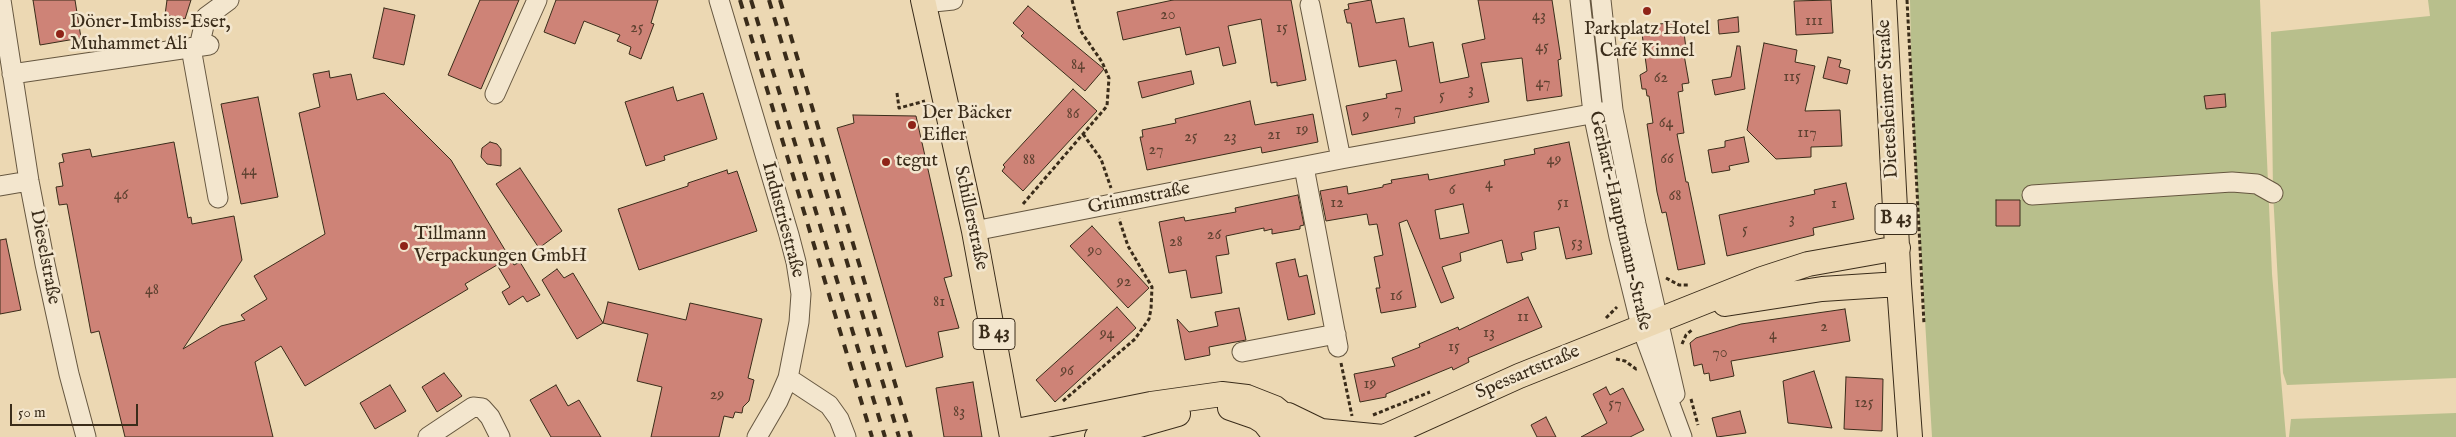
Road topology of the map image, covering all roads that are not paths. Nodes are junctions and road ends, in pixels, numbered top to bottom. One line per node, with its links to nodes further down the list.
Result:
1 (0, 0): 12 (street, Dieselstraße)
2 (229, 0): 11 (street)
3 (538, 0): 13 (street)
4 (719, 0): 28 (street, Industriestraße)
5 (954, 0): 9 (street)
6 (1580, 0): 15 (street, Gerhart-Hauptmann-Straße)
7 (1601, 0): 14 (street, Gerhart-Hauptmann-Straße)
8 (1884, 0): 24 (main road, Dietesheimer Straße / B 43)
9 (923, 1): 23 (main road, Schillerstraße / B 43)
10 (1310, 5): 16 (street)
11 (199, 47): 12 (street); 22 (street)
12 (12, 74): 18 (street, Dieselstraße)
13 (495, 94)
14 (1613, 110): 15 (street, Grimmstraße); 26 (street, Gerhart-Hauptmann-Straße)
15 (1594, 113): 16 (street, Grimmstraße); 26 (street, Gerhart-Hauptmann-Straße)
16 (1341, 159): 17 (street, Grimmstraße)
17 (1304, 167): 23 (street, Grimmstraße); 27 (street)
18 (30, 181): 19 (street); 33 (street, Dieselstraße)
19 (0, 186)
20 (2273, 192): 21 (street)
21 (2032, 194)
22 (218, 198)
23 (974, 231): 32 (main road, Schillerstraße / B 43)
24 (1898, 248): 25 (main road, Dietesheimer Straße / B 43); 26 (main road, Spessartstraße)
25 (1899, 284): 26 (main road, Spessartstraße); 42 (main road, Dietesheimer Straße / B 43)
26 (1658, 320): 31 (street, Gerhart-Hauptmann-Straße); 41 (main road, Spessartstraße)
27 (1242, 352)
28 (788, 378): 36 (street, Industriestraße); 37 (street)
29 (1283, 413): 32 (main road); 40 (main road); 41 (main road)
30 (1261, 427): 38 (main road); 39 (main road)
31 (1688, 434)
32 (1012, 435)
33 (86, 437)
34 (428, 437): 35 (street)
35 (500, 437)
36 (757, 437)
37 (846, 437)
38 (1097, 437)
39 (1276, 437)
40 (1303, 437)
41 (1384, 437)
42 (1910, 437)

